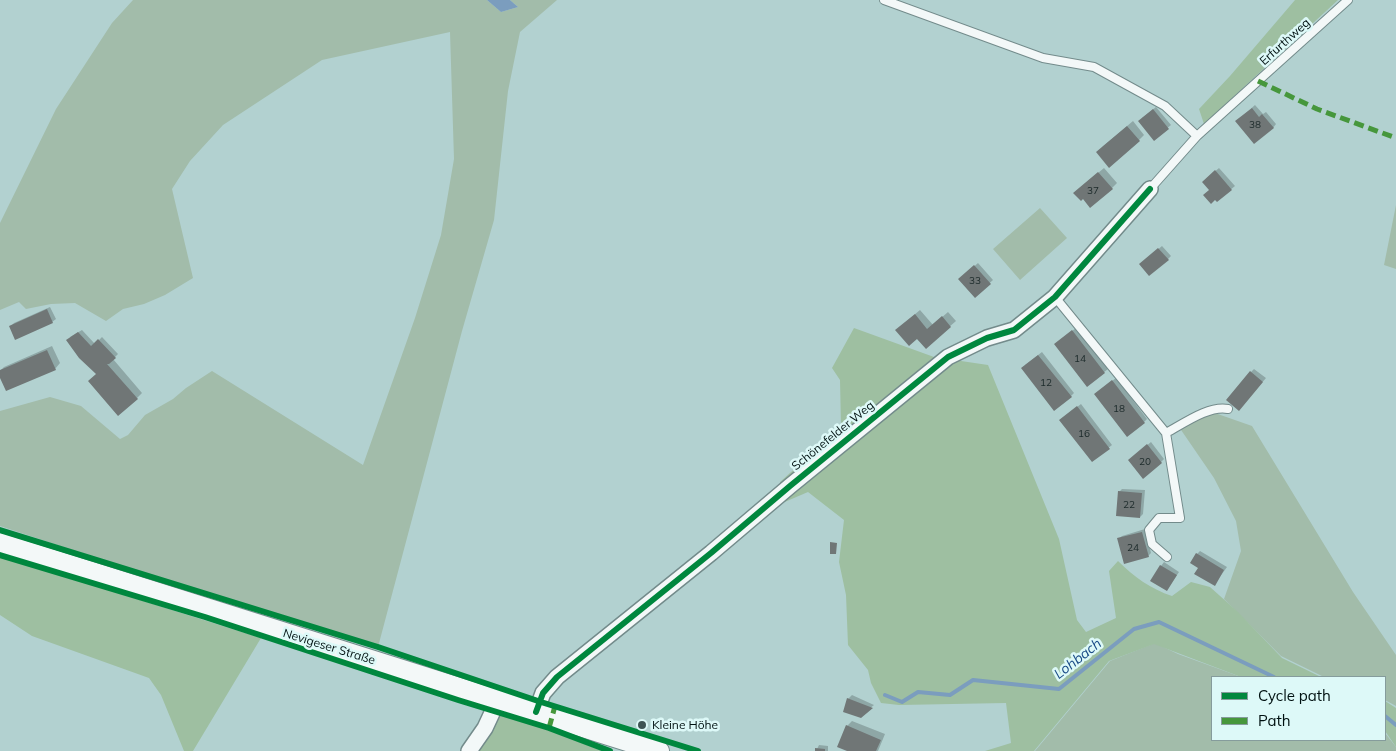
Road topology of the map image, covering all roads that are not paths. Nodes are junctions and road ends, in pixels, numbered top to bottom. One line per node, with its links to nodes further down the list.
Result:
1 (884, 0): 4 (lane)
2 (1348, 0): 3 (lane, Erfurthweg)
3 (1258, 81): 4 (lane, Schönefelder Weg)
4 (1197, 136): 5 (lane, Schönefelder Weg)
5 (1150, 189): 6 (street, Schönefelder Weg)
6 (1055, 297): 8 (lane); 12 (street, Schönefelder Weg)
7 (1228, 409): 8 (lane)
8 (1166, 433): 10 (lane)
9 (0, 543): 11 (main road, Nevigeser Straße)
10 (1167, 557)
11 (498, 700): 12 (main road, Nevigeser Straße); 13 (street)
12 (536, 712): 14 (main road, Nevigeser Straße)
13 (469, 751)
14 (659, 751)

